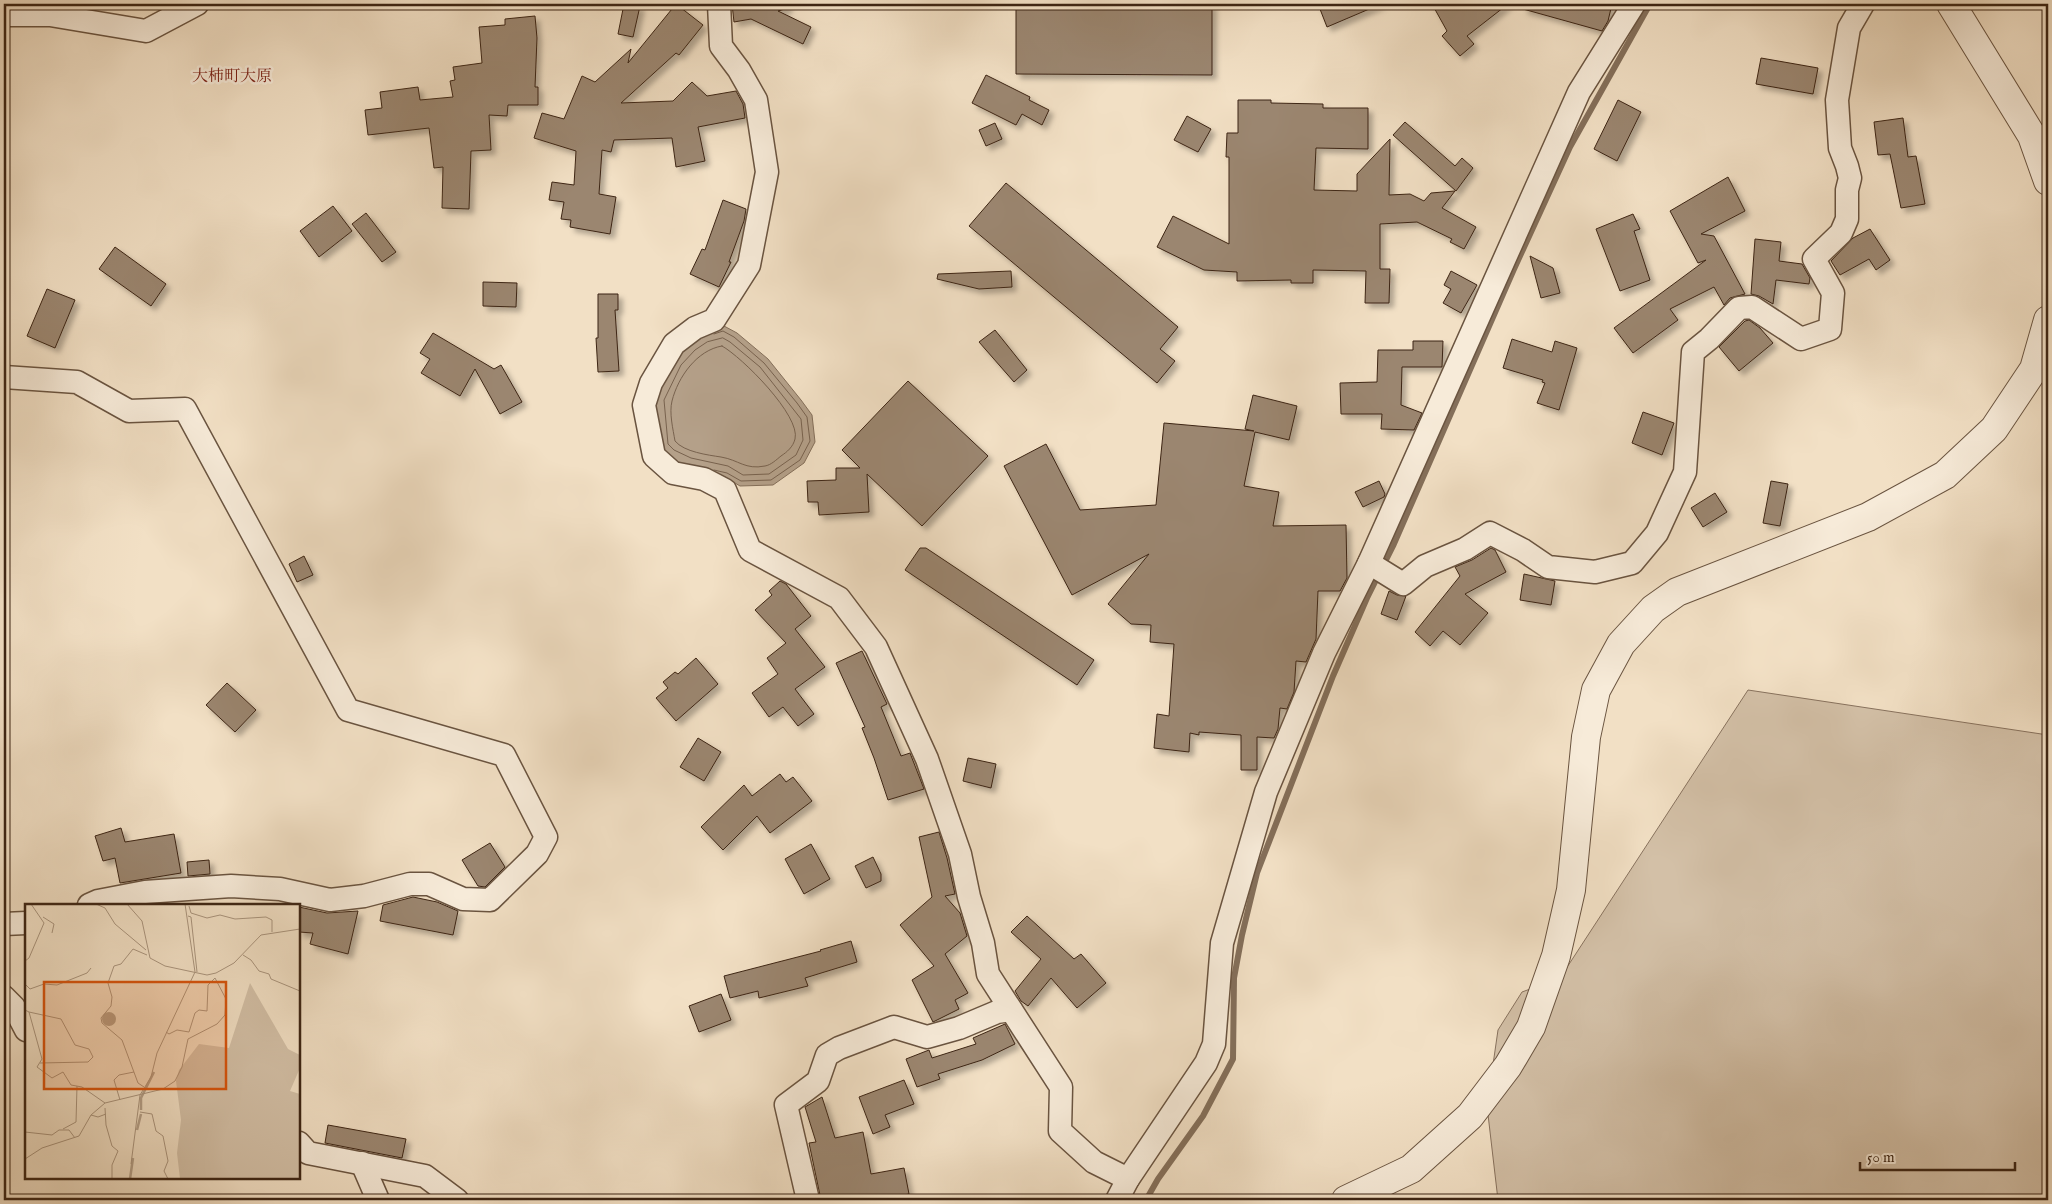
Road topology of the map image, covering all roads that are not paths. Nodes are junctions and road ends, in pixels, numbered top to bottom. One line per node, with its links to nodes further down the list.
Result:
1 (197, 4): 6 (street)
2 (719, 4): 15 (street)
3 (1634, 4): 10 (street)
4 (1863, 4): 10 (street)
5 (1951, 4): 7 (street)
6 (4, 14)
7 (2048, 181)
8 (2048, 320): 24 (street)
9 (4, 377): 11 (street)
10 (1368, 563): 19 (street)
11 (91, 904)
12 (4, 924): 13 (street)
13 (25, 924)
14 (4, 997): 16 (street)
15 (1011, 1010): 19 (street); 22 (street)
16 (25, 1028)
17 (300, 1144): 18 (street)
18 (362, 1163): 20 (street); 21 (street)
19 (1128, 1179): 23 (street)
20 (378, 1200)
21 (457, 1200)
22 (808, 1200)
23 (1117, 1200)
24 (1346, 1200)

